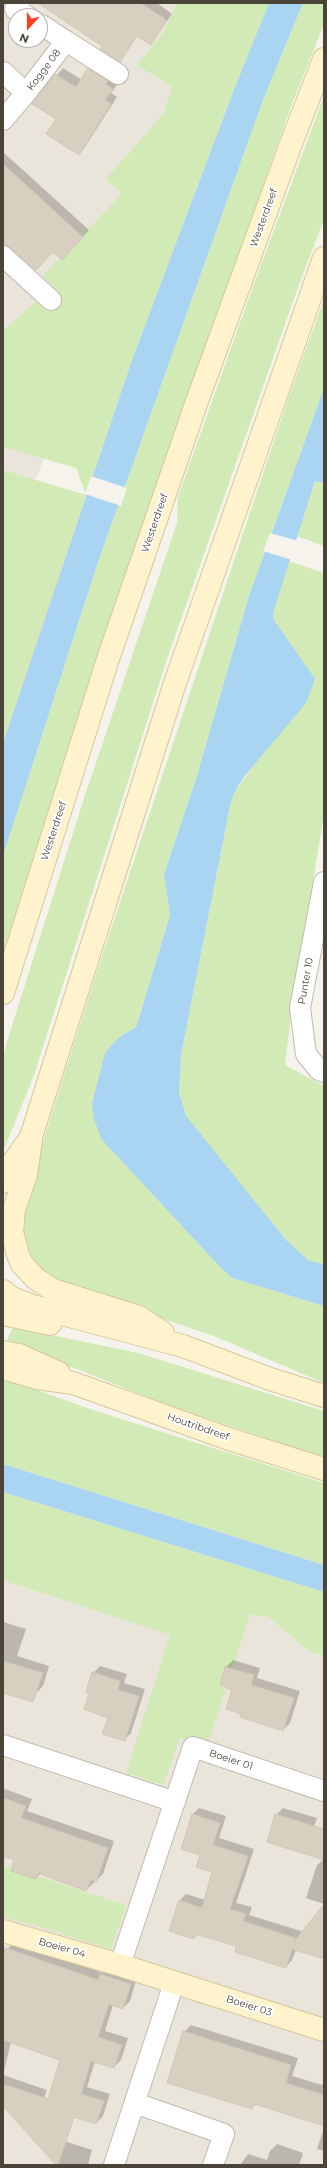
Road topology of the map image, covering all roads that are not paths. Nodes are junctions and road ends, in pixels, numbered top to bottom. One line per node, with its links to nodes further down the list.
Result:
1 (48, 29): 2 (street, Kogge 08)
2 (66, 41): 5 (street, Kogge 08); 6 (street, Kogge 08)
3 (324, 59): 12 (main road, Westerdreef)
4 (3, 72): 6 (street, Kogge 08)
5 (118, 74)
6 (26, 94): 7 (street)
7 (3, 120)
8 (3, 256): 10 (street)
9 (324, 258): 14 (main road)
10 (51, 300)
11 (324, 882): 13 (street, Punter 10)
12 (3, 993)
13 (324, 1072)
14 (31, 1137): 15 (main road); 18 (main road)
15 (3, 1182)
16 (3, 1292): 18 (main road)
17 (3, 1314): 18 (main road)
18 (183, 1346): 22 (main road)
19 (3, 1352): 21 (main road, Houtribdreef)
20 (3, 1368): 21 (main road, Houtribdreef)
21 (73, 1383): 23 (main road, Houtribdreef)
22 (324, 1396)
23 (324, 1469)
24 (3, 1745): 26 (street)
25 (324, 1791): 26 (street, Boeier 01)
26 (175, 1802): 28 (street, Boeier 01)
27 (3, 1931): 28 (main road, Boeier 04)
28 (120, 1965): 29 (main road, Boeier 03)
29 (174, 1983): 30 (main road, Boeier 03); 31 (street)
30 (324, 2030)
31 (135, 2103): 32 (street); 33 (street)
32 (114, 2165)
33 (213, 2165)

